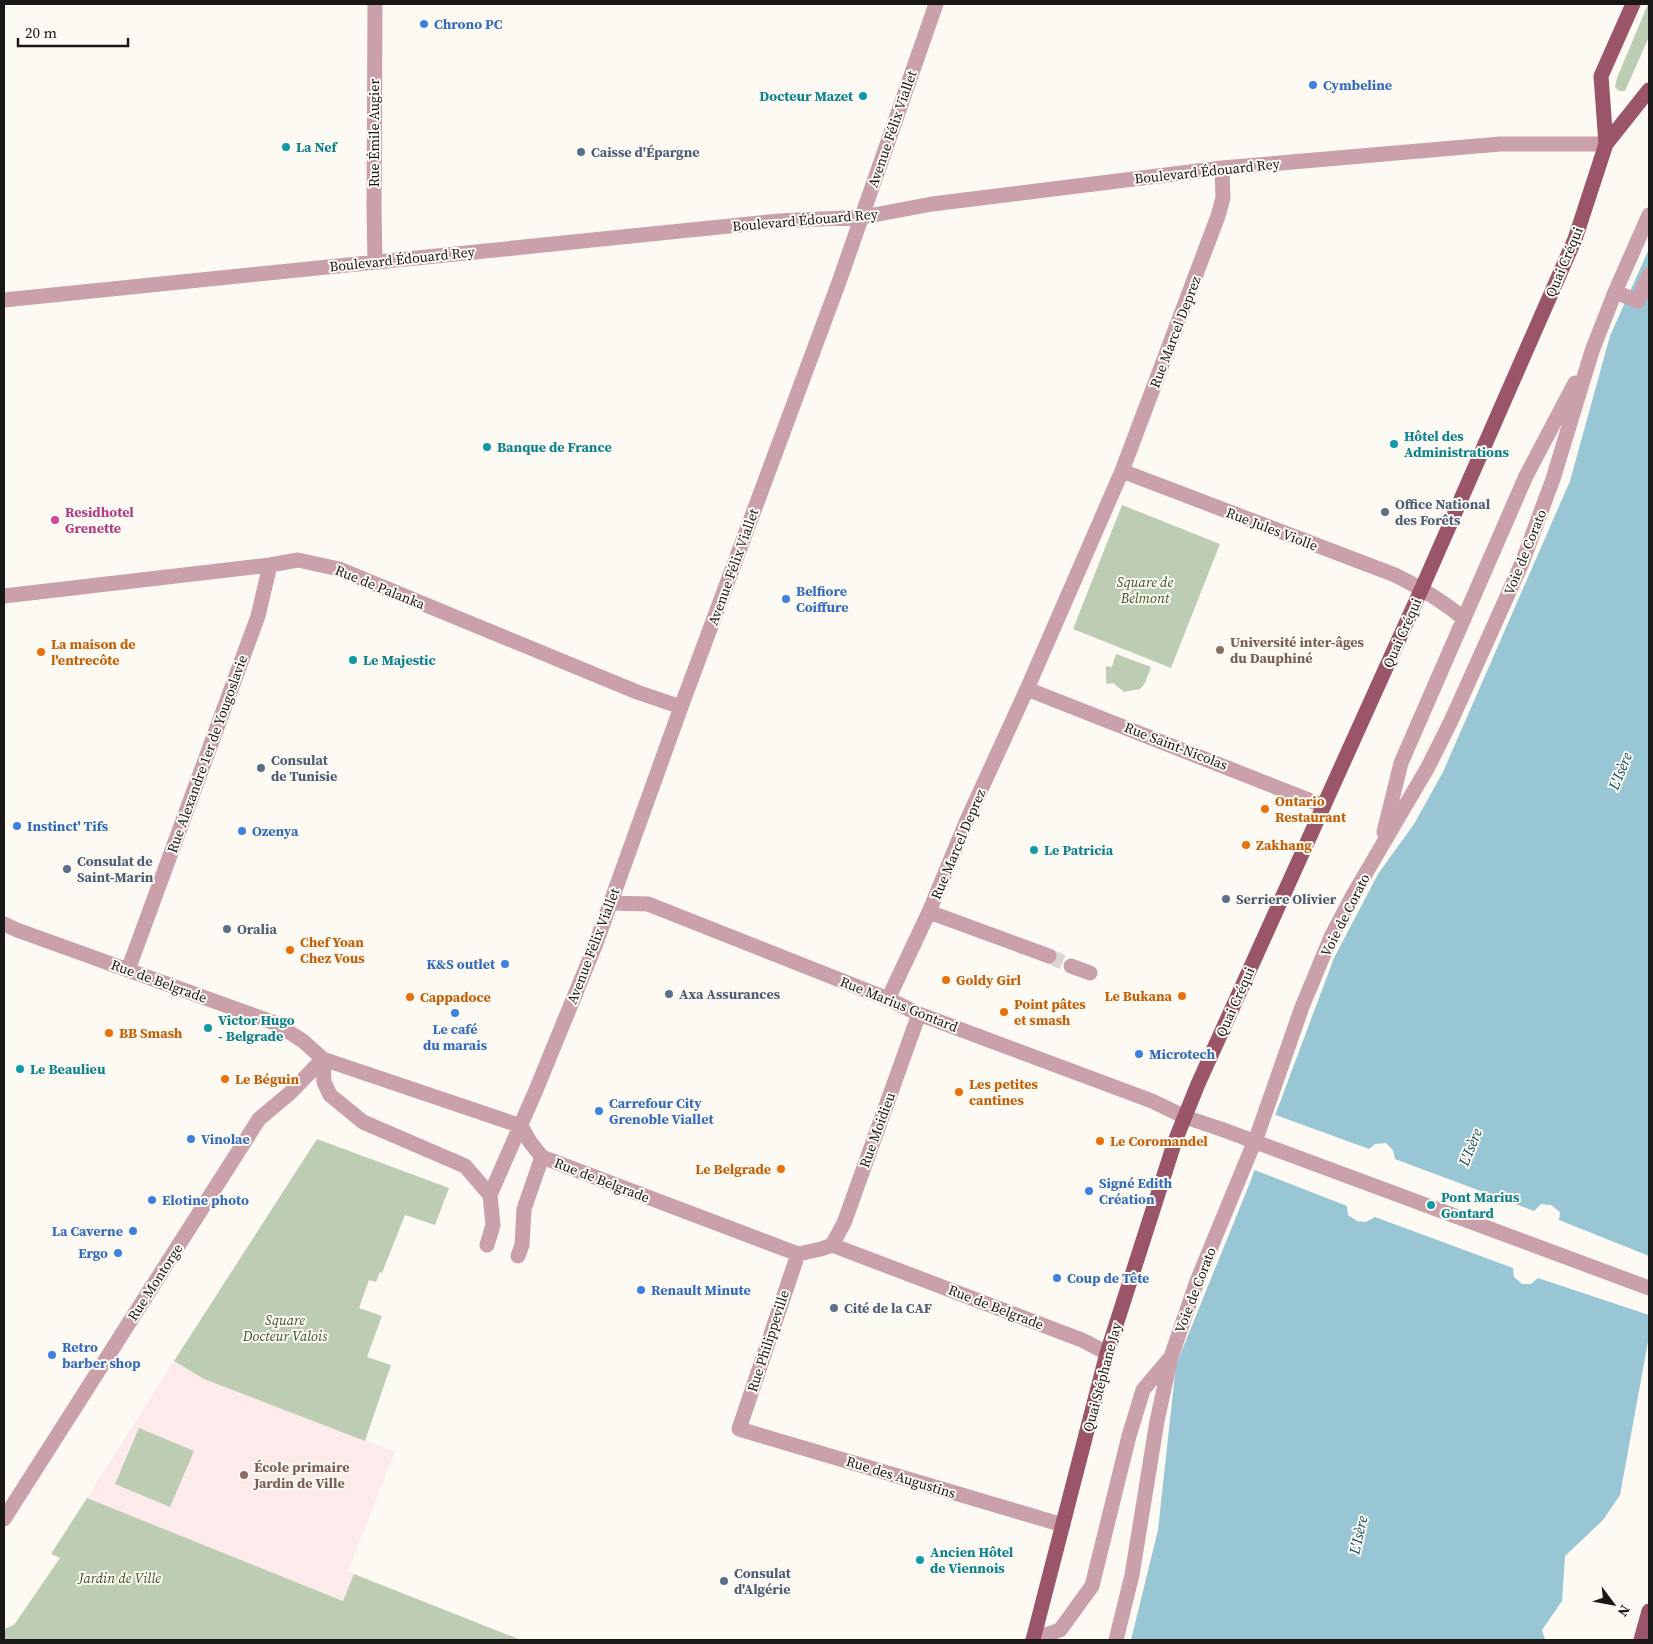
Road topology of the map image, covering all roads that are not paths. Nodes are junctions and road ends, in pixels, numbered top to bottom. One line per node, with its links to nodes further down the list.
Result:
1 (375, 4): 9 (street, Rue Émile Augier)
2 (936, 4): 8 (street, Avenue Félix Viallet)
3 (1633, 4): 5 (main road, Quai Créqui)
4 (1649, 90): 5 (main road, Quai Créqui)
5 (1606, 144): 6 (street, Boulevard Édouard Rey); 16 (main road, Quai Créqui)
6 (1222, 168): 8 (street, Boulevard Édouard Rey); 14 (street, Rue Marcel Deprez)
7 (1649, 215): 11 (street, Voie de Corato)
8 (862, 217): 9 (street, Boulevard Édouard Rey); 20 (street, Avenue Félix Viallet)
9 (375, 262): 12 (street, Boulevard Édouard Rey)
10 (1649, 275): 11 (street)
11 (1615, 292): 13 (street, Voie de Corato)
12 (4, 300)
13 (1592, 350): 18 (street); 22 (street, Voie de Corato)
14 (1122, 471): 16 (street, Rue Jules Violle); 19 (street, Rue Marcel Deprez)
15 (270, 565): 17 (street, Rue de Palanka); 20 (street, Rue de Palanka); 28 (street, Rue Alexandre 1er de Yougoslavie)
16 (1422, 588): 18 (street, Rue Jules Violle); 21 (main road, Quai Créqui)
17 (4, 596)
18 (1464, 619): 22 (street)
19 (1027, 689): 21 (street, Rue Saint-Nicolas); 24 (street, Rue Marcel Deprez)
20 (681, 707): 23 (street, Avenue Félix Viallet)
21 (1324, 806): 33 (main road, Quai Créqui)
22 (1380, 850): 43 (street, Voie de Corato)
23 (610, 903): 30 (street, Rue Marius Gontard); 34 (street, Avenue Félix Viallet)
24 (929, 912): 26 (street); 30 (street, Rue Marcel Deprez)
25 (4, 924): 28 (street, Rue de Belgrade)
26 (1049, 956)
27 (1071, 966): 29 (street)
28 (128, 970): 32 (street, Rue de Belgrade)
29 (1090, 973)
30 (888, 999): 31 (street, Rue Marius Gontard)
31 (919, 1014): 33 (street, Rue Marius Gontard); 37 (street, Rue Moidieu)
32 (323, 1059): 34 (street, Rue de Belgrade); 36 (street); 45 (street, Rue Montorge)
33 (1185, 1117): 41 (street, bridge); 42 (main road, Quai Stéphane Jay)
34 (521, 1126): 35 (street, Rue de Belgrade); 36 (street, Avenue Félix Viallet)
35 (542, 1157): 39 (street, Rue de Belgrade); 40 (street)
36 (490, 1195): 38 (street)
37 (832, 1244): 39 (street); 42 (street, Rue de Belgrade)
38 (488, 1245)
39 (798, 1254): 44 (street, Rue Philippeville)
40 (518, 1256)
41 (1649, 1288)
42 (1107, 1353): 46 (main road, Quai Stéphane Jay)
43 (1171, 1358): 48 (street); 49 (street, Voie de Corato)
44 (739, 1429): 46 (street, Rue des Augustins)
45 (4, 1519)
46 (1063, 1525): 48 (main road, Quai Stéphane Jay)
47 (1649, 1611): 50 (main road)
48 (1033, 1640)
49 (1116, 1640)
50 (1641, 1640)

